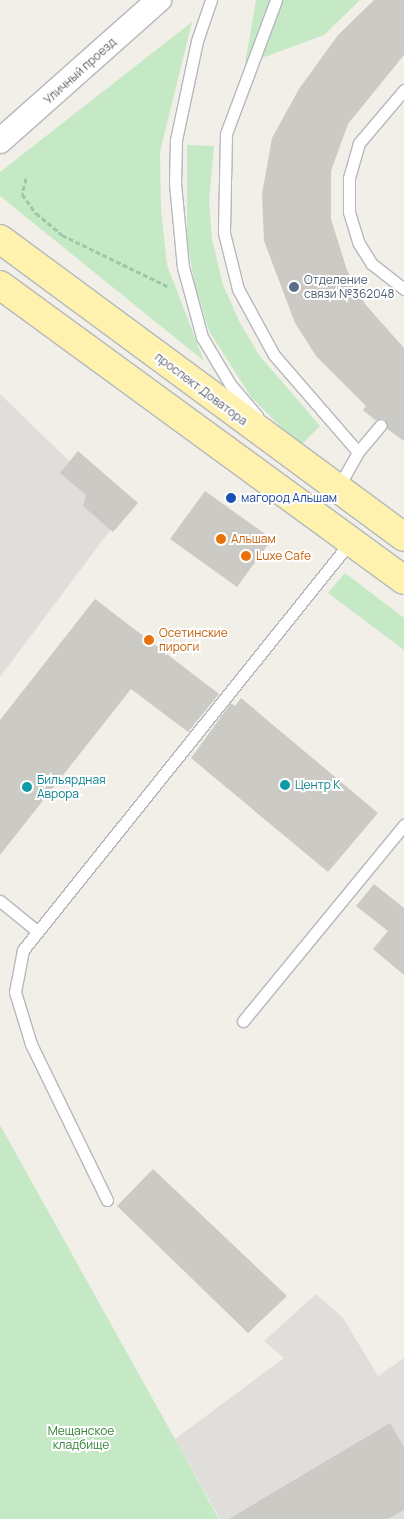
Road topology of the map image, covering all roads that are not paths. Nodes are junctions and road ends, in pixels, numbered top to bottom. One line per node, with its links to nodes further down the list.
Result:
1 (159, 0): 5 (street, Уличный проезд)
2 (211, 0): 11 (lane)
3 (276, 0): 10 (lane)
4 (404, 90): 8 (lane)
5 (0, 141)
6 (0, 239): 11 (main road, проспект Доватора)
7 (0, 285): 14 (main road)
8 (404, 289)
9 (381, 425): 10 (lane)
10 (358, 452): 12 (lane)
11 (292, 457): 12 (main road, проспект Доватора)
12 (338, 490): 13 (main road, проспект Доватора)
13 (404, 537)
14 (351, 541): 15 (main road); 18 (lane)
15 (404, 580)
16 (404, 825): 19 (lane)
17 (0, 901): 18 (lane)
18 (37, 931): 20 (lane)
19 (243, 1021)
20 (106, 1200)

